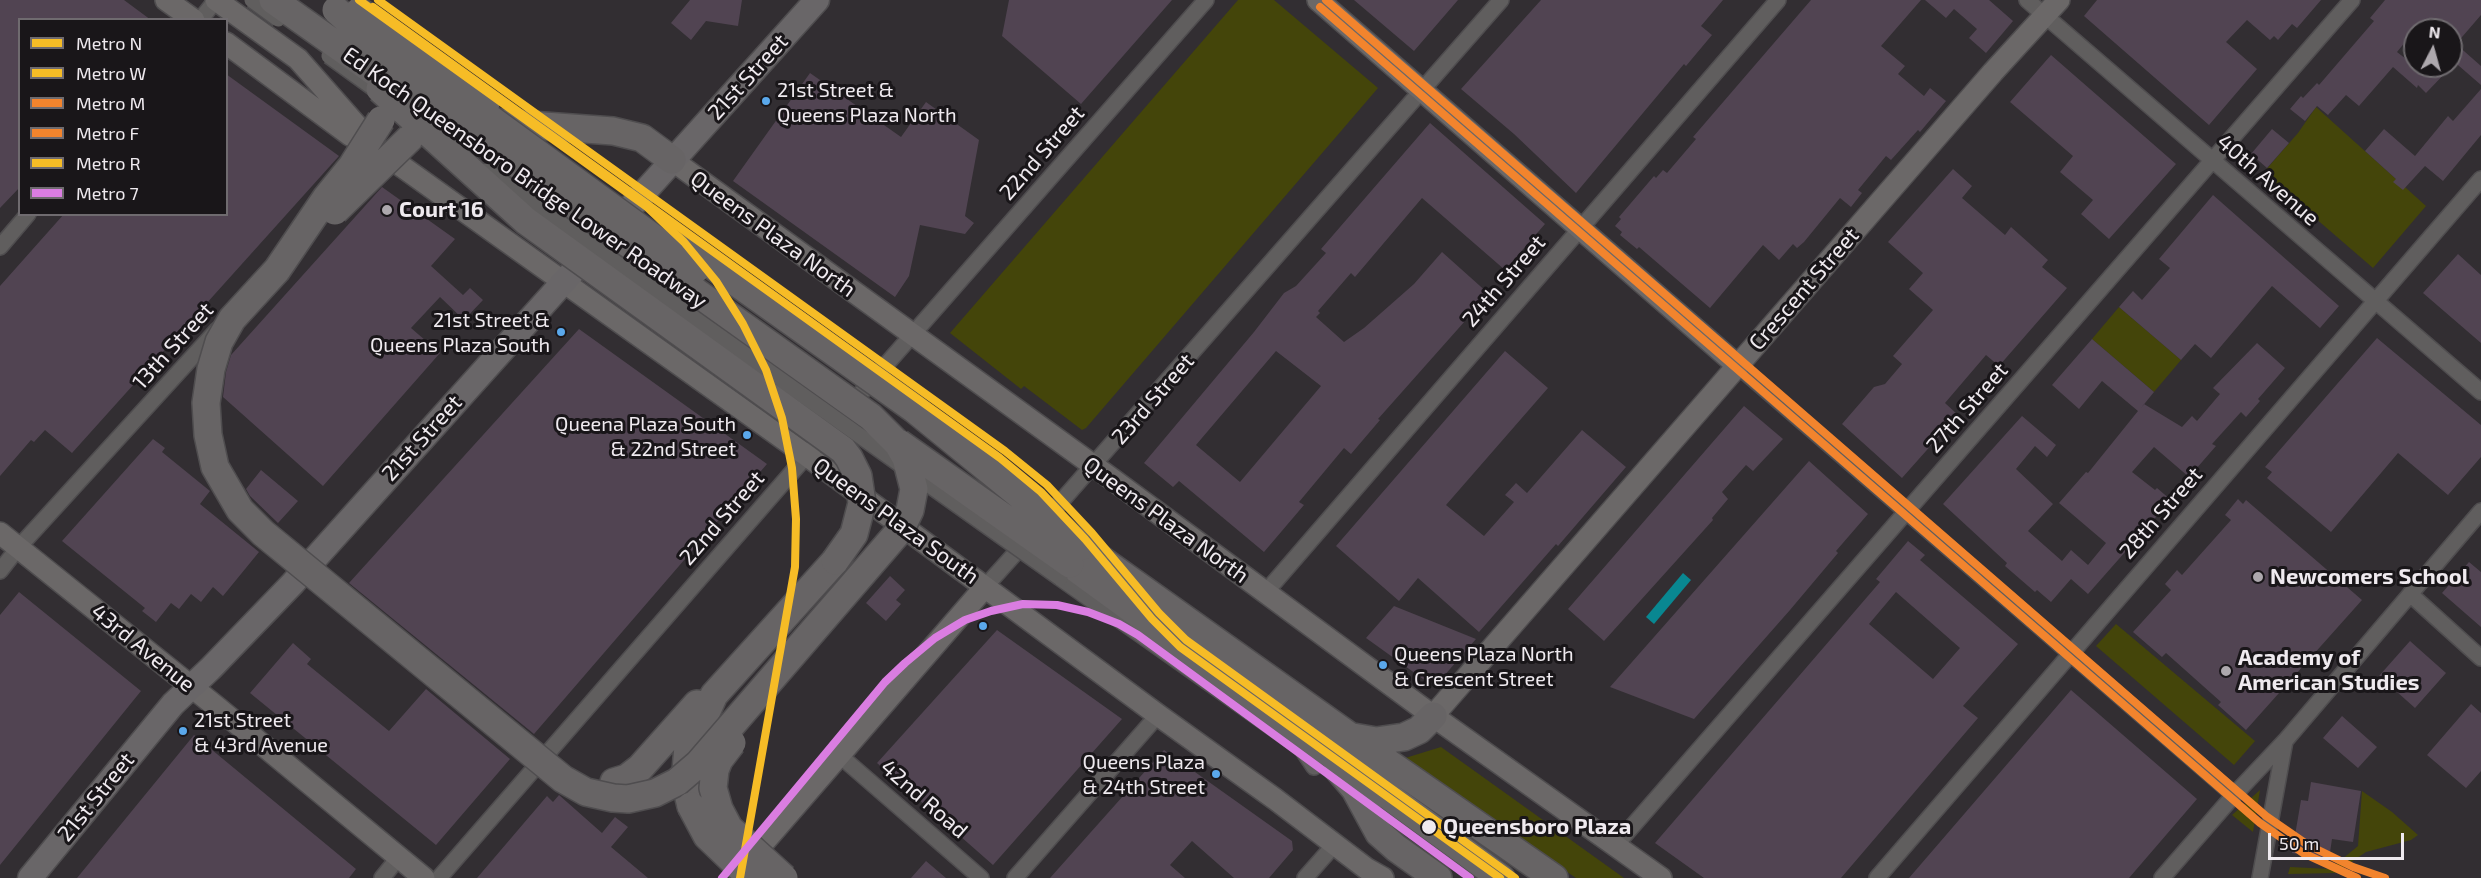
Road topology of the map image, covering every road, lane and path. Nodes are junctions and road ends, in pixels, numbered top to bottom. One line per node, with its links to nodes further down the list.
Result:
1 (166, 0): 16 (main road)
2 (216, 0): 17 (street); 20 (main road, Queens Plaza South)
3 (252, 0): 40 (street, bridge)
4 (273, 0): 40 (highway, Ed Koch Queensboro Bridge Lower Roadway, bridge)
5 (281, 0): 48 (highway, bridge)
6 (290, 0): 27 (highway, bridge)
7 (817, 0): 21 (main road, 21st Street)
8 (1206, 0): 30 (street, 22nd Street)
9 (1318, 0): 19 (main road)
10 (1501, 0): 19 (street, 23rd Street)
11 (1778, 0): 25 (street, 24th Street)
12 (2028, 0): 15 (street, 40th Avenue)
13 (2352, 0): 22 (street, 27th Street)
14 (334, 3): 27 (highway, bridge); 40 (highway, bridge); 66 (highway, bridge)
15 (2052, 8): 22 (street, 40th Avenue); 31 (main road, Crescent Street)
16 (191, 18)
17 (202, 18)
18 (228, 44): 20 (main road, Queens Plaza South)
19 (1422, 91): 25 (main road); 34 (street, 23rd Street)
20 (376, 148): 28 (main road, Queens Plaza South); 38 (street, 13th Street)
21 (672, 160): 27 (highway, bridge); 28 (main road, 21st Street); 30 (main road, Queens Plaza North)
22 (2212, 161): 29 (street, 40th Avenue); 35 (street, 27th Street)
23 (2481, 178): 29 (street, 28th Street)
24 (26, 216): 26 (street)
25 (1580, 228): 31 (main road); 43 (street, 24th Street)
26 (0, 247)
27 (277, 270)
28 (564, 283): 33 (main road, Queens Plaza South); 39 (main road, 21st Street)
29 (2375, 302): 32 (street, 40th Avenue); 45 (street, 28th Street)
30 (912, 335): 33 (street, 22nd Street); 34 (main road, Queens Plaza North)
31 (1738, 366): 35 (street); 50 (main road, Crescent Street)
32 (2481, 392)
33 (806, 455): 42 (main road, Queens Plaza South); 63 (street, 22nd Street)
34 (1093, 466): 42 (street, 23rd Street); 43 (main road, Queens Plaza North)
35 (1906, 512): 45 (street); 58 (street, 27th Street)
36 (2481, 512): 44 (street)
37 (0, 533): 38 (main road, 43rd Avenue)
38 (18, 548): 41 (street, 13th Street); 47 (main road, 43rd Avenue)
39 (314, 561): 47 (main road, 21st Street); 48 (highway)
40 (1070, 563): 51 (highway); 52 (highway); 55 (street)
41 (0, 571)
42 (985, 587): 49 (main road, Queens Plaza South); 54 (main road, 23rd Street)
43 (1265, 593): 50 (main road, Queens Plaza North)
44 (2410, 594): 46 (street); 53 (street)
45 (2069, 654): 56 (street); 75 (street, 28th Street)
46 (2481, 658)
47 (191, 687): 59 (main road, 43rd Avenue); 60 (main road, 21st Street)
48 (714, 695): 65 (highway, bridge)
49 (1158, 715): 57 (main road, Queens Plaza South); 68 (street)
50 (1433, 716): 51 (highway); 58 (main road, Queens Plaza North)
51 (1348, 735): 73 (highway)
52 (1306, 736): 71 (highway); 72 (highway)
53 (2285, 741): 56 (street); 77 (street)
54 (838, 754): 64 (main road, 23rd Street); 67 (street, 42nd Road)
55 (1314, 767)
56 (2234, 795): 76 (street)
57 (1335, 844): 69 (street); 70 (main road, Queens Plaza South)
58 (1616, 845): 74 (main road, Queens Plaza North)
59 (399, 857): 61 (street); 62 (main road, 43rd Avenue)
60 (30, 878)
61 (382, 878)
62 (424, 878)
63 (440, 878)
64 (733, 878)
65 (751, 878)
66 (784, 878)
67 (981, 878)
68 (1015, 878)
69 (1305, 878)
70 (1383, 878)
71 (1438, 878)
72 (1501, 878)
73 (1554, 878)
74 (1661, 878)
75 (1877, 878)
76 (2162, 878)
77 (2260, 878)

